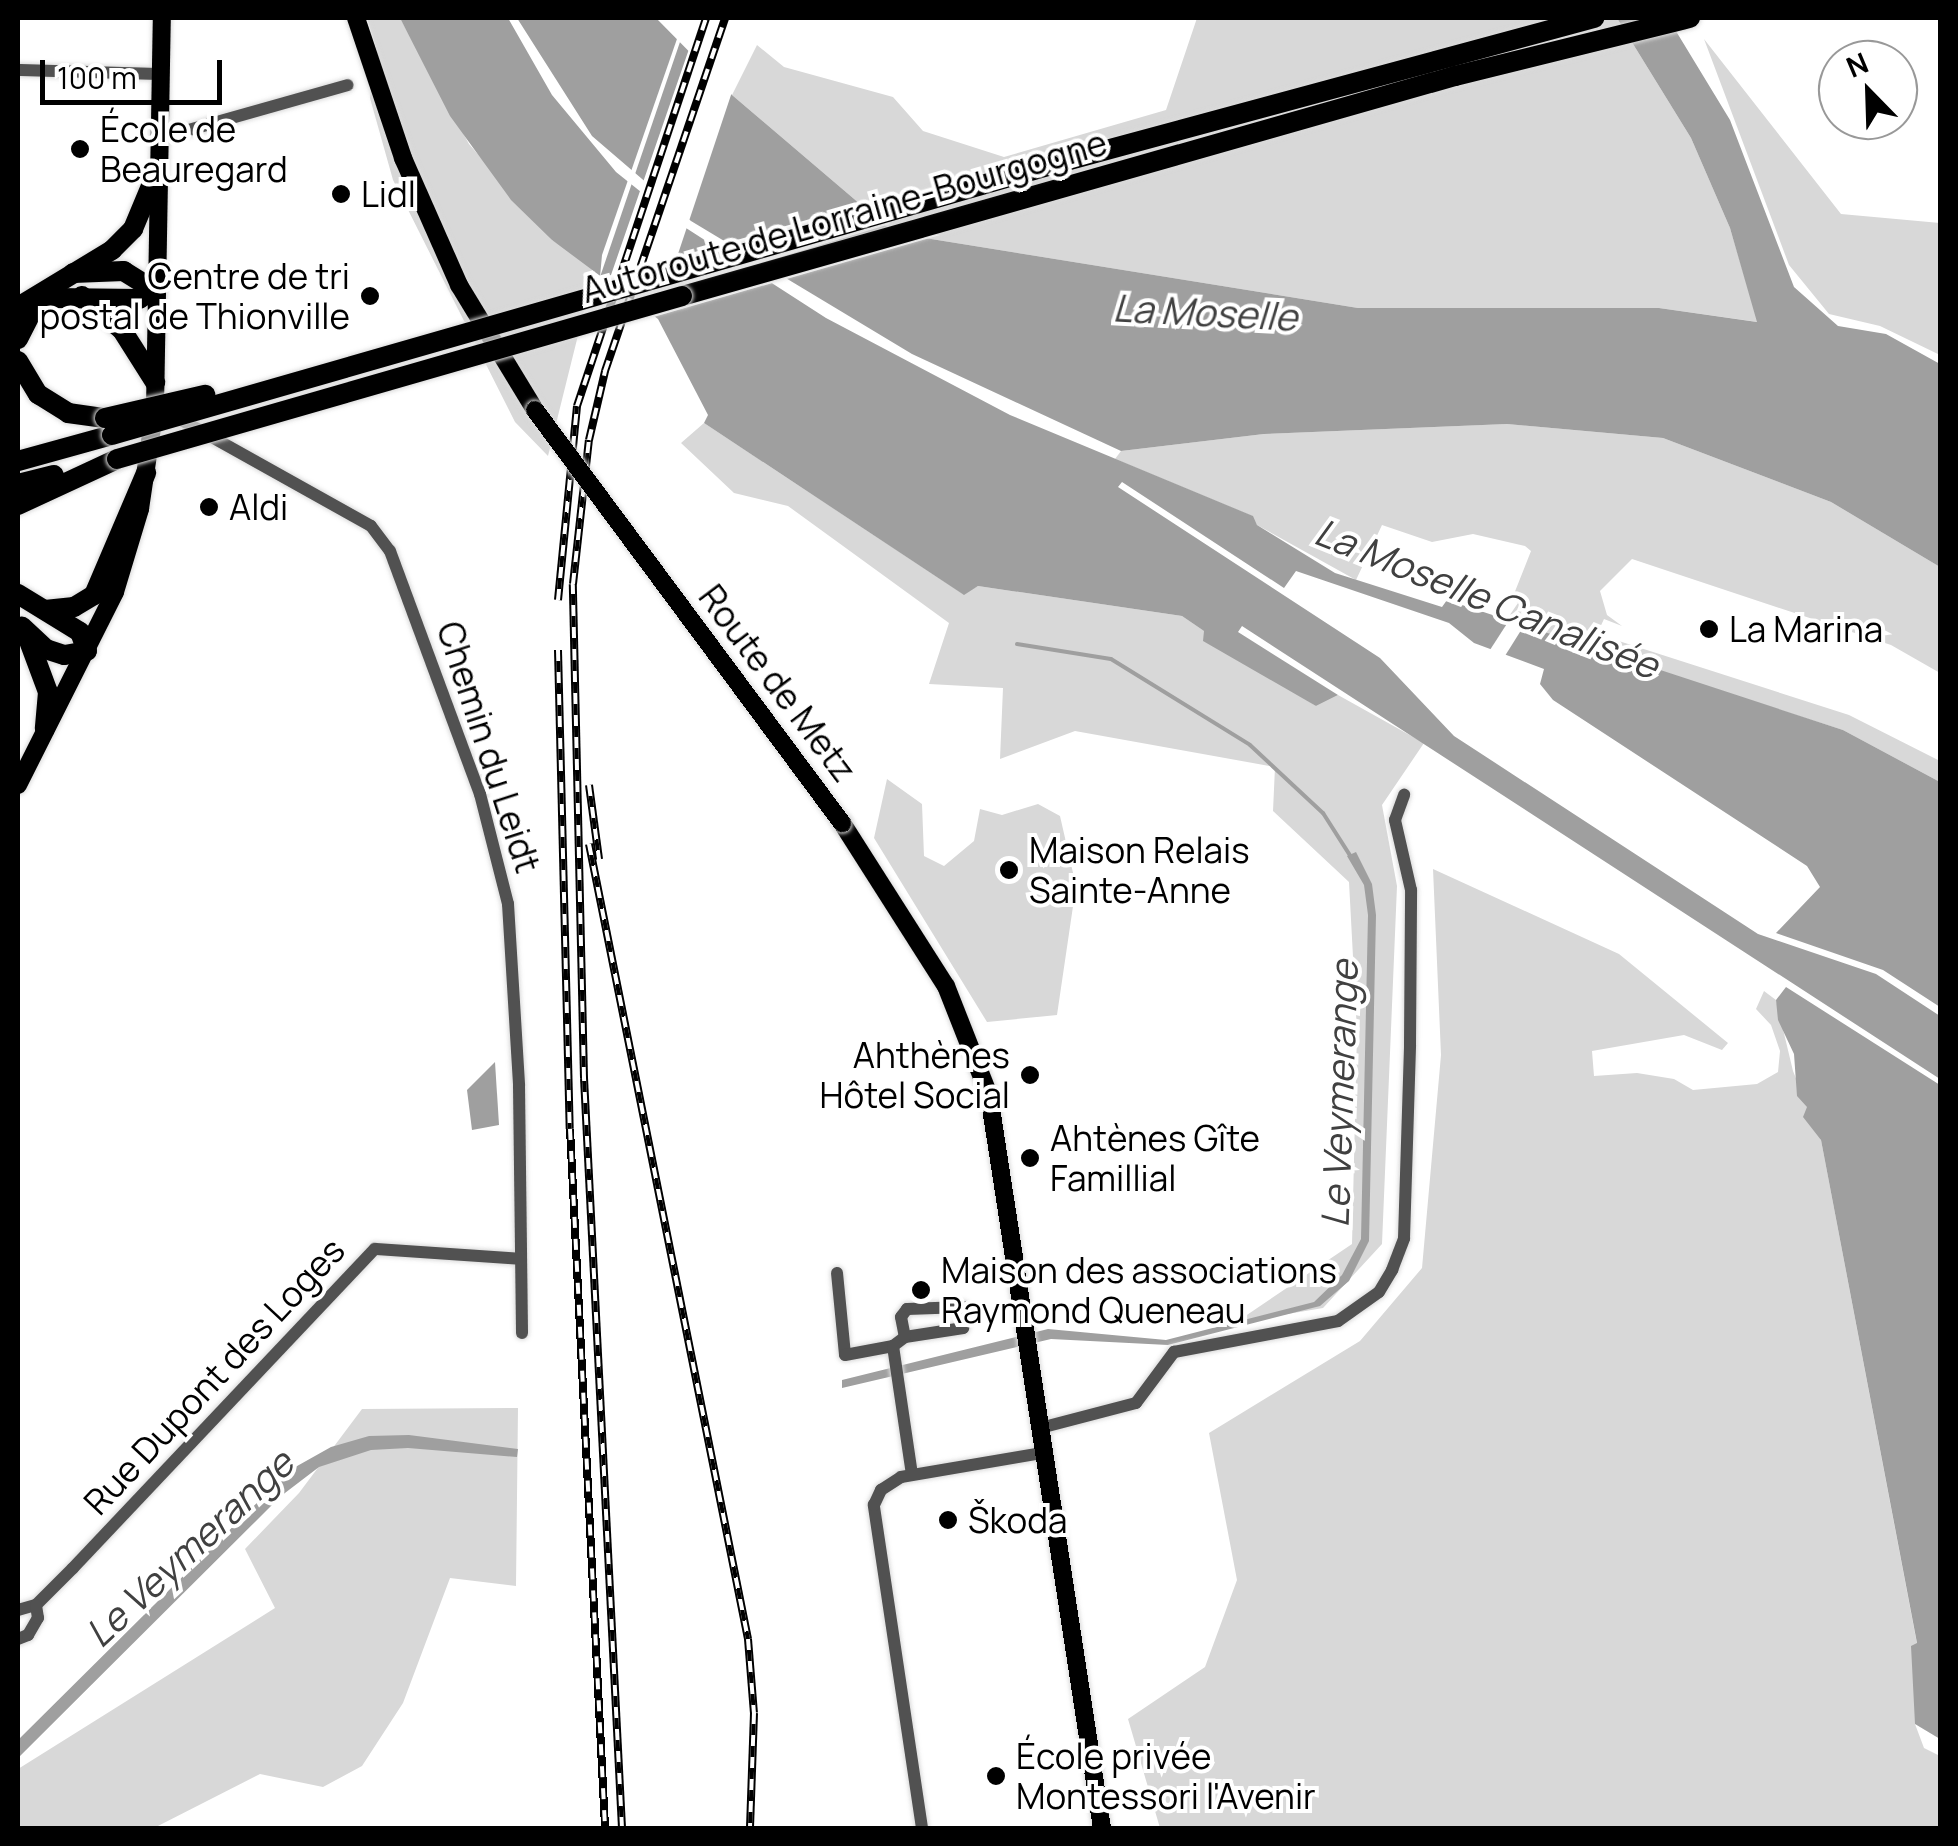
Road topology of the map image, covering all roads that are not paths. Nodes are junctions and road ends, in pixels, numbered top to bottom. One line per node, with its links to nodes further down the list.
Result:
1 (162, 18): 8 (main road)
2 (356, 18): 37 (main road, Route de Metz, bridge)
3 (1546, 18): 6 (highway)
4 (1594, 18): 6 (highway, Autoroute de Lorraine-Bourgogne)
5 (1688, 18): 21 (highway, Autoroute de Lorraine-Bourgogne, bridge)
6 (1470, 48): 20 (highway, Autoroute de Lorraine-Bourgogne, bridge)
7 (18, 70): 8 (street)
8 (160, 74): 10 (main road)
9 (348, 85): 10 (street)
10 (157, 139): 11 (main road)
11 (156, 174): 12 (highway); 13 (main road)
12 (73, 272): 13 (highway); 15 (highway)
13 (154, 290): 14 (highway); 18 (main road)
14 (80, 295): 16 (highway); 18 (highway)
15 (18, 306)
16 (18, 339)
17 (18, 361): 20 (highway)
18 (155, 382): 19 (main road)
19 (155, 417): 23 (main road); 33 (street, Chemin du Leidt)
20 (108, 426): 22 (highway)
21 (117, 459): 24 (highway, Autoroute de Lorraine-Bourgogne); 25 (highway)
22 (18, 461)
23 (146, 474): 27 (highway); 29 (main road)
24 (18, 484)
25 (18, 505)
26 (18, 594): 27 (highway)
27 (45, 610): 29 (highway)
28 (20, 625): 29 (highway); 30 (highway)
29 (88, 651): 30 (main road)
30 (45, 729): 31 (main road)
31 (18, 784)
32 (1404, 795): 37 (street)
33 (521, 1260): 35 (street, Chemin du Leidt); 40 (street, Rue Dupont des Loges)
34 (837, 1274): 36 (street)
35 (522, 1334)
36 (899, 1342): 36 (street); 39 (street)
37 (1044, 1427): 38 (main road, Route de Metz)
38 (1047, 1452): 39 (street); 44 (main road, Route de Metz)
39 (912, 1474): 43 (street)
40 (36, 1605): 41 (street, Rue Dupont des Loges); 42 (street, Rue Dupont des Loges)
41 (18, 1610)
42 (18, 1639)
43 (922, 1828)
44 (1102, 1828)

